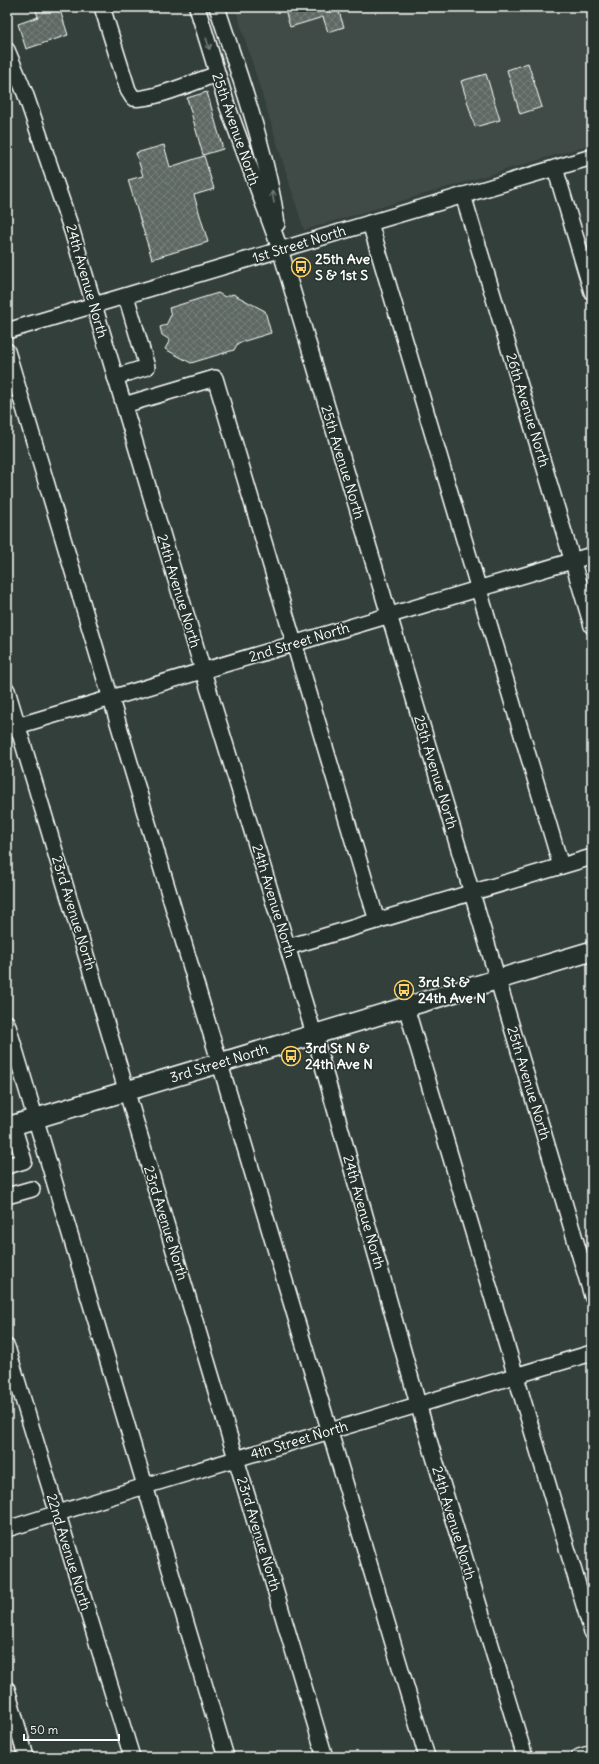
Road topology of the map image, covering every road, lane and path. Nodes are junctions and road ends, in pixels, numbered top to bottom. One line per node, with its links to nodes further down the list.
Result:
1 (102, 7): 5 (street)
2 (197, 7): 5 (street, 25th Avenue North, one-way to 5)
3 (217, 7): 10 (street, 25th Avenue North, one-way to 3)
4 (7, 50): 13 (street, 24th Avenue North)
5 (217, 74): 10 (street, 25th Avenue North)
6 (592, 157): 7 (street, 1st Street North)
7 (555, 168): 8 (street, 1st Street North); 11 (street)
8 (463, 195): 9 (street, 1st Street North); 19 (street, 26th Avenue North)
9 (370, 223): 10 (street, 1st Street North); 20 (street)
10 (280, 249): 12 (street, 1st Street North); 21 (street, 25th Avenue North)
11 (592, 292)
12 (126, 296): 13 (street, 1st Street North); 16 (street)
13 (94, 306): 14 (street, 1st Street North); 16 (street, 24th Avenue North)
14 (7, 331)
15 (7, 351): 26 (street)
16 (115, 377): 17 (street, 24th Avenue North)
17 (124, 405): 23 (street); 24 (street, 24th Avenue North)
18 (592, 555): 19 (street, 2nd Street North)
19 (573, 560): 20 (street, 2nd Street North); 22 (street, 26th Avenue North)
20 (479, 588): 21 (street, 2nd Street North); 29 (street)
21 (389, 615): 23 (street, 2nd Street North); 30 (street, 25th Avenue North)
22 (592, 626)
23 (295, 644): 24 (street, 2nd Street North); 31 (street)
24 (203, 671): 26 (street, 2nd Street North); 32 (street, 24th Avenue North)
25 (7, 690): 27 (street, 23rd Avenue North)
26 (111, 698): 27 (street, 2nd Street North); 38 (street)
27 (12, 728): 39 (street, 23rd Avenue North)
28 (592, 857): 29 (street)
29 (562, 866): 30 (street)
30 (472, 892): 31 (street); 34 (street, 25th Avenue North)
31 (377, 921): 32 (street)
32 (288, 947): 37 (street, 24th Avenue North)
33 (592, 953): 34 (main road, 3rd Street North)
34 (498, 979): 35 (main road, 3rd Street North); 46 (street, 25th Avenue North)
35 (406, 1007): 37 (main road, 3rd Street North); 49 (street)
36 (7, 1023): 40 (street)
37 (314, 1034): 38 (main road, 3rd Street North); 50 (street, 24th Avenue North)
38 (220, 1062): 39 (main road, 3rd Street North); 51 (street)
39 (126, 1090): 40 (main road, 3rd Street North); 52 (street, 23rd Avenue North)
40 (35, 1118): 41 (main road, 3rd Street North); 53 (street)
41 (10, 1126): 42 (street)
42 (13, 1149): 43 (street)
43 (7, 1166)
44 (32, 1189): 45 (street)
45 (7, 1196)
46 (592, 1296)
47 (7, 1347): 54 (street, 22nd Avenue North)
48 (592, 1353): 49 (street, 4th Street North)
49 (516, 1375): 50 (street, 4th Street North); 56 (street)
50 (418, 1404): 51 (street, 4th Street North); 64 (street, 24th Avenue North)
51 (329, 1431): 52 (street, 4th Street North); 63 (street)
52 (236, 1459): 53 (street, 4th Street North); 62 (street, 23rd Avenue North)
53 (145, 1486): 54 (street, 4th Street North); 61 (street)
54 (57, 1514): 55 (street, 4th Street North); 60 (street, 22nd Avenue North)
55 (7, 1529)
56 (592, 1632)
57 (7, 1689): 59 (street)
58 (592, 1753): 65 (street)
59 (26, 1757)
60 (132, 1757)
61 (226, 1757)
62 (325, 1757)
63 (427, 1757)
64 (525, 1757)
65 (579, 1757)

